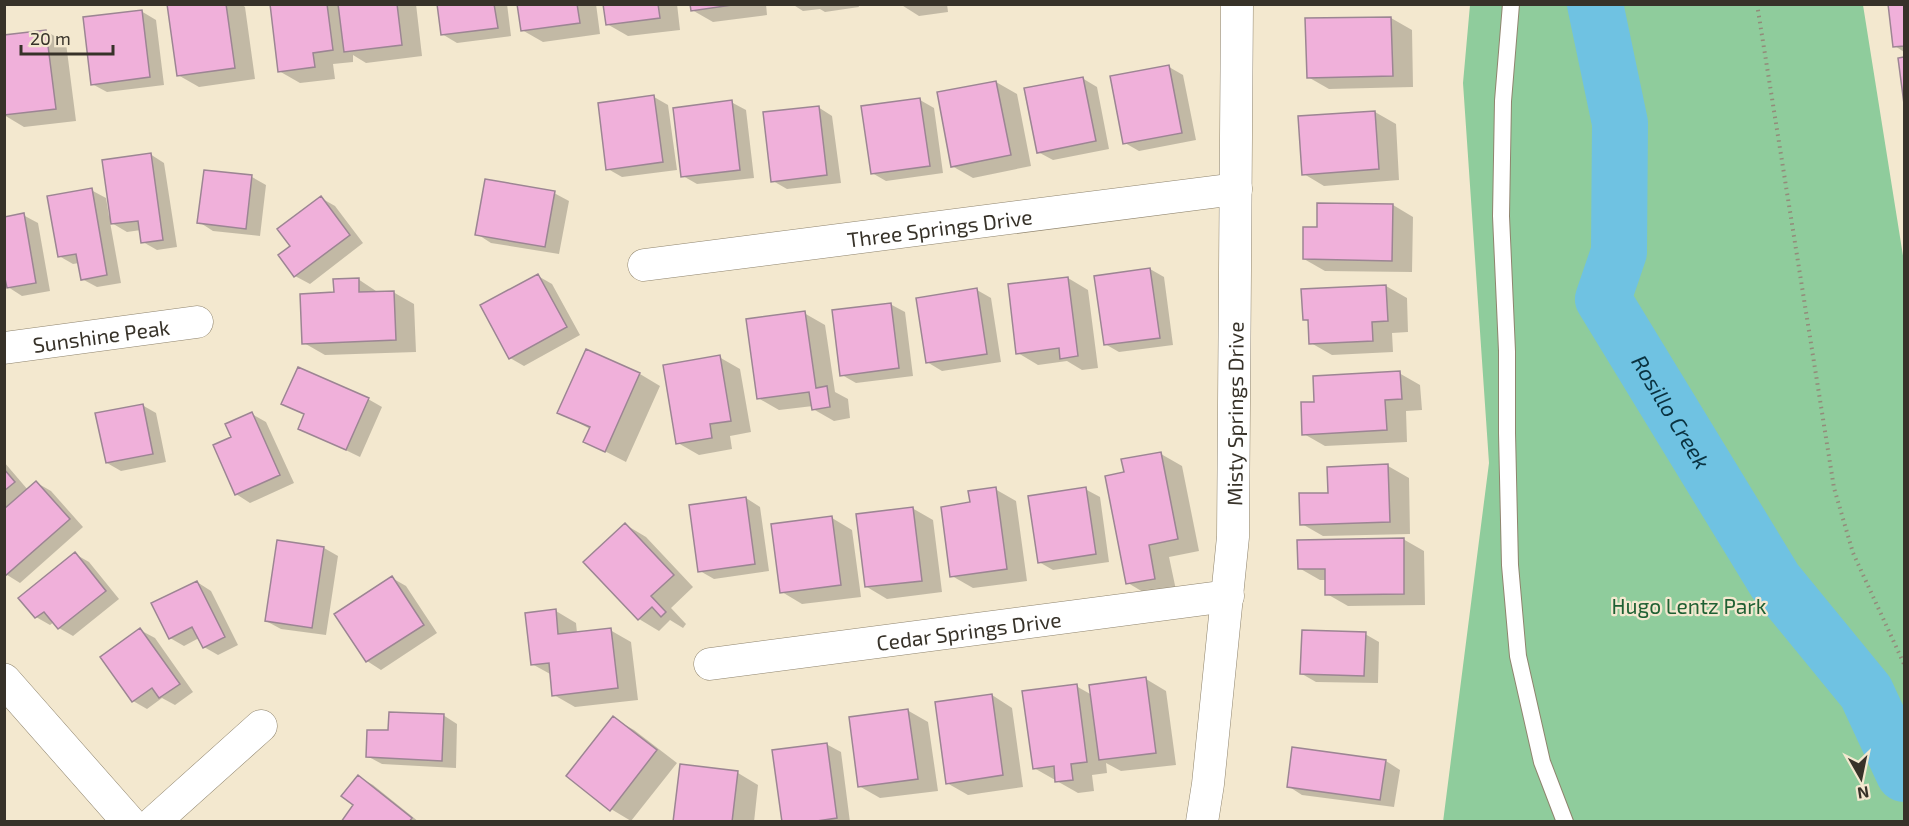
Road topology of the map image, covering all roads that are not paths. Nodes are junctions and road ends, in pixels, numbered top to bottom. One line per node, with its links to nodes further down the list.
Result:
1 (1237, 4): 3 (street, Misty Springs Drive)
2 (1511, 4): 14 (lane)
3 (1236, 189): 4 (street, Three Springs Drive); 7 (street, Misty Springs Drive)
4 (644, 265)
5 (197, 322): 6 (street, Sunshine Peak)
6 (4, 348)
7 (1228, 596): 8 (street, Cedar Springs Drive); 13 (street, Misty Springs Drive)
8 (710, 664)
9 (4, 680): 11 (street)
10 (261, 726): 12 (street)
11 (129, 822)
12 (154, 822)
13 (1202, 822)
14 (1565, 822)

